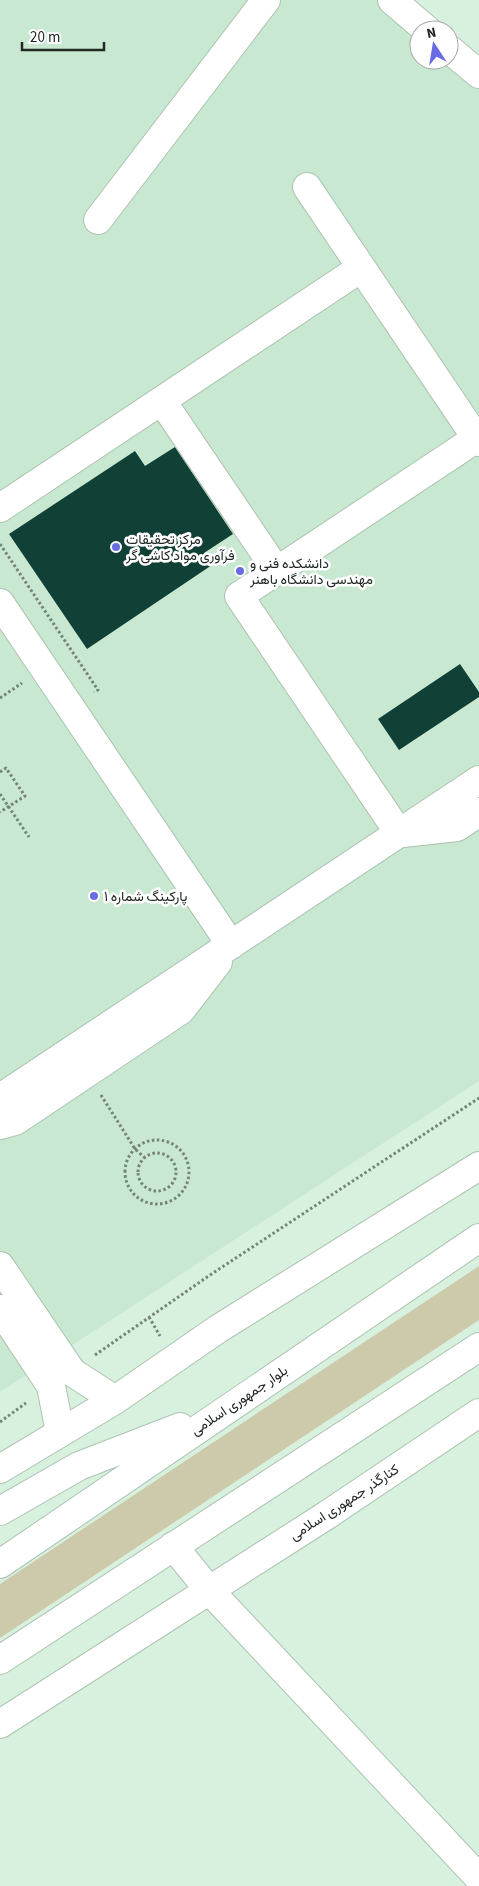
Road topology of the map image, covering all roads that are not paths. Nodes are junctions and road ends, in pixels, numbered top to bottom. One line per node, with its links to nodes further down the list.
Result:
1 (266, 0): 7 (street)
2 (392, 0): 3 (street)
3 (415, 20)
4 (459, 57): 5 (street)
5 (479, 74)
6 (307, 187): 8 (street)
7 (98, 220)
8 (361, 268): 9 (street); 10 (street)
9 (162, 401): 11 (street); 12 (street)
10 (478, 440): 12 (street)
11 (0, 508)
12 (277, 571): 16 (street)
13 (0, 603): 17 (street)
14 (479, 780): 16 (street)
15 (479, 812): 16 (street)
16 (399, 833): 17 (street)
17 (231, 945): 18 (street); 19 (street)
18 (0, 1098)
19 (0, 1125)
20 (479, 1166): 26 (street)
21 (479, 1238): 27 (street, بلوار جمهوری اسلامی)
22 (0, 1266): 25 (street)
23 (0, 1309): 25 (street)
24 (479, 1347): 32 (street)
25 (62, 1379): 26 (street); 29 (street)
26 (114, 1400): 29 (street)
27 (223, 1410): 31 (street); 33 (street, بلوار جمهوری اسلامی)
28 (479, 1413): 34 (street, کنارگذر جمهوری اسلامی)
29 (60, 1432): 30 (street)
30 (0, 1469)
31 (0, 1511)
32 (173, 1546): 34 (street); 35 (street)
33 (0, 1564)
34 (209, 1590): 36 (street, کنارگذر جمهوری اسلامی); 37 (street)
35 (0, 1660)
36 (0, 1724)
37 (479, 1878)

